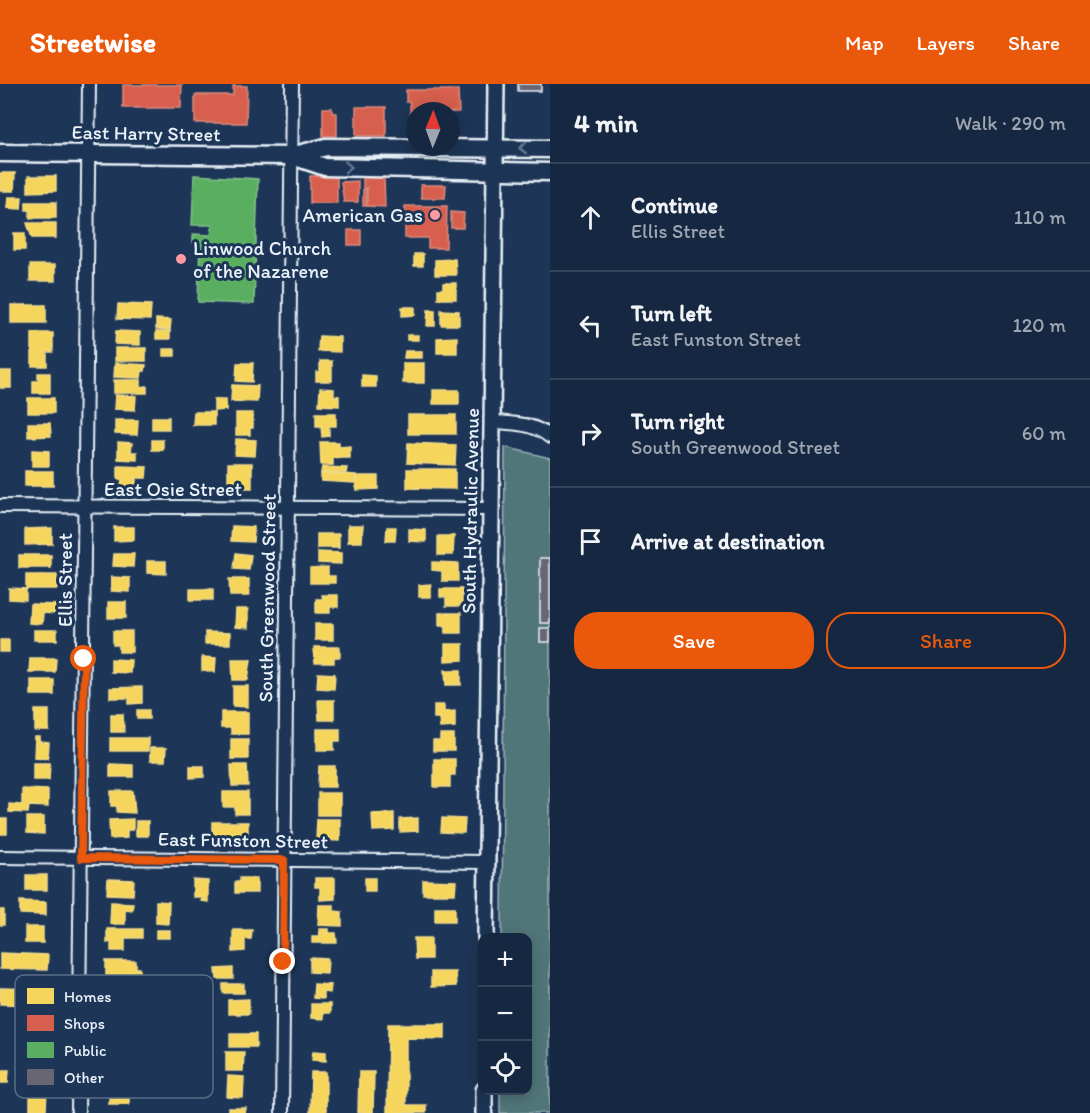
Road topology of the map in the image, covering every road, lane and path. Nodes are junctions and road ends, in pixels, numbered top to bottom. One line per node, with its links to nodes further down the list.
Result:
1 (89, 84): 7 (street, Ellis Street)
2 (292, 84): 8 (street, South Greenwood Street)
3 (496, 84): 4 (street, South Hydraulic Avenue)
4 (495, 148): 5 (main road, East Harry Street, one-way to 4); 8 (main road, East Harry Street); 9 (street, South Hydraulic Avenue)
5 (550, 149)
6 (0, 153): 7 (main road, East Harry Street)
7 (88, 154): 8 (main road, East Harry Street); 14 (street, Ellis Street)
8 (291, 156): 9 (main road, East Harry Street, one-way to 9); 15 (street, South Greenwood Street)
9 (495, 172): 10 (main road, East Harry Street); 11 (street, South Hydraulic Avenue)
10 (550, 172)
11 (492, 422): 12 (street); 16 (street, South Hydraulic Avenue)
12 (550, 437)
13 (0, 506): 14 (street, East Osie Street)
14 (85, 507): 15 (street, East Osie Street); 18 (street, Ellis Street)
15 (288, 509): 16 (street, East Osie Street); 19 (street, South Greenwood Street)
16 (490, 509): 20 (street, South Hydraulic Avenue)
17 (0, 857): 18 (street, East Funston Street)
18 (81, 858): 19 (street, East Funston Street); 22 (street, Ellis Street)
19 (284, 860): 20 (street, East Funston Street); 26 (street, South Greenwood Street)
20 (486, 862): 21 (street, South Hydraulic Avenue)
21 (486, 933)
22 (80, 975)
23 (484, 1095): 27 (street)
24 (78, 1098): 25 (street, Ellis Street)
25 (78, 1113)
26 (282, 1113)
27 (484, 1113)

